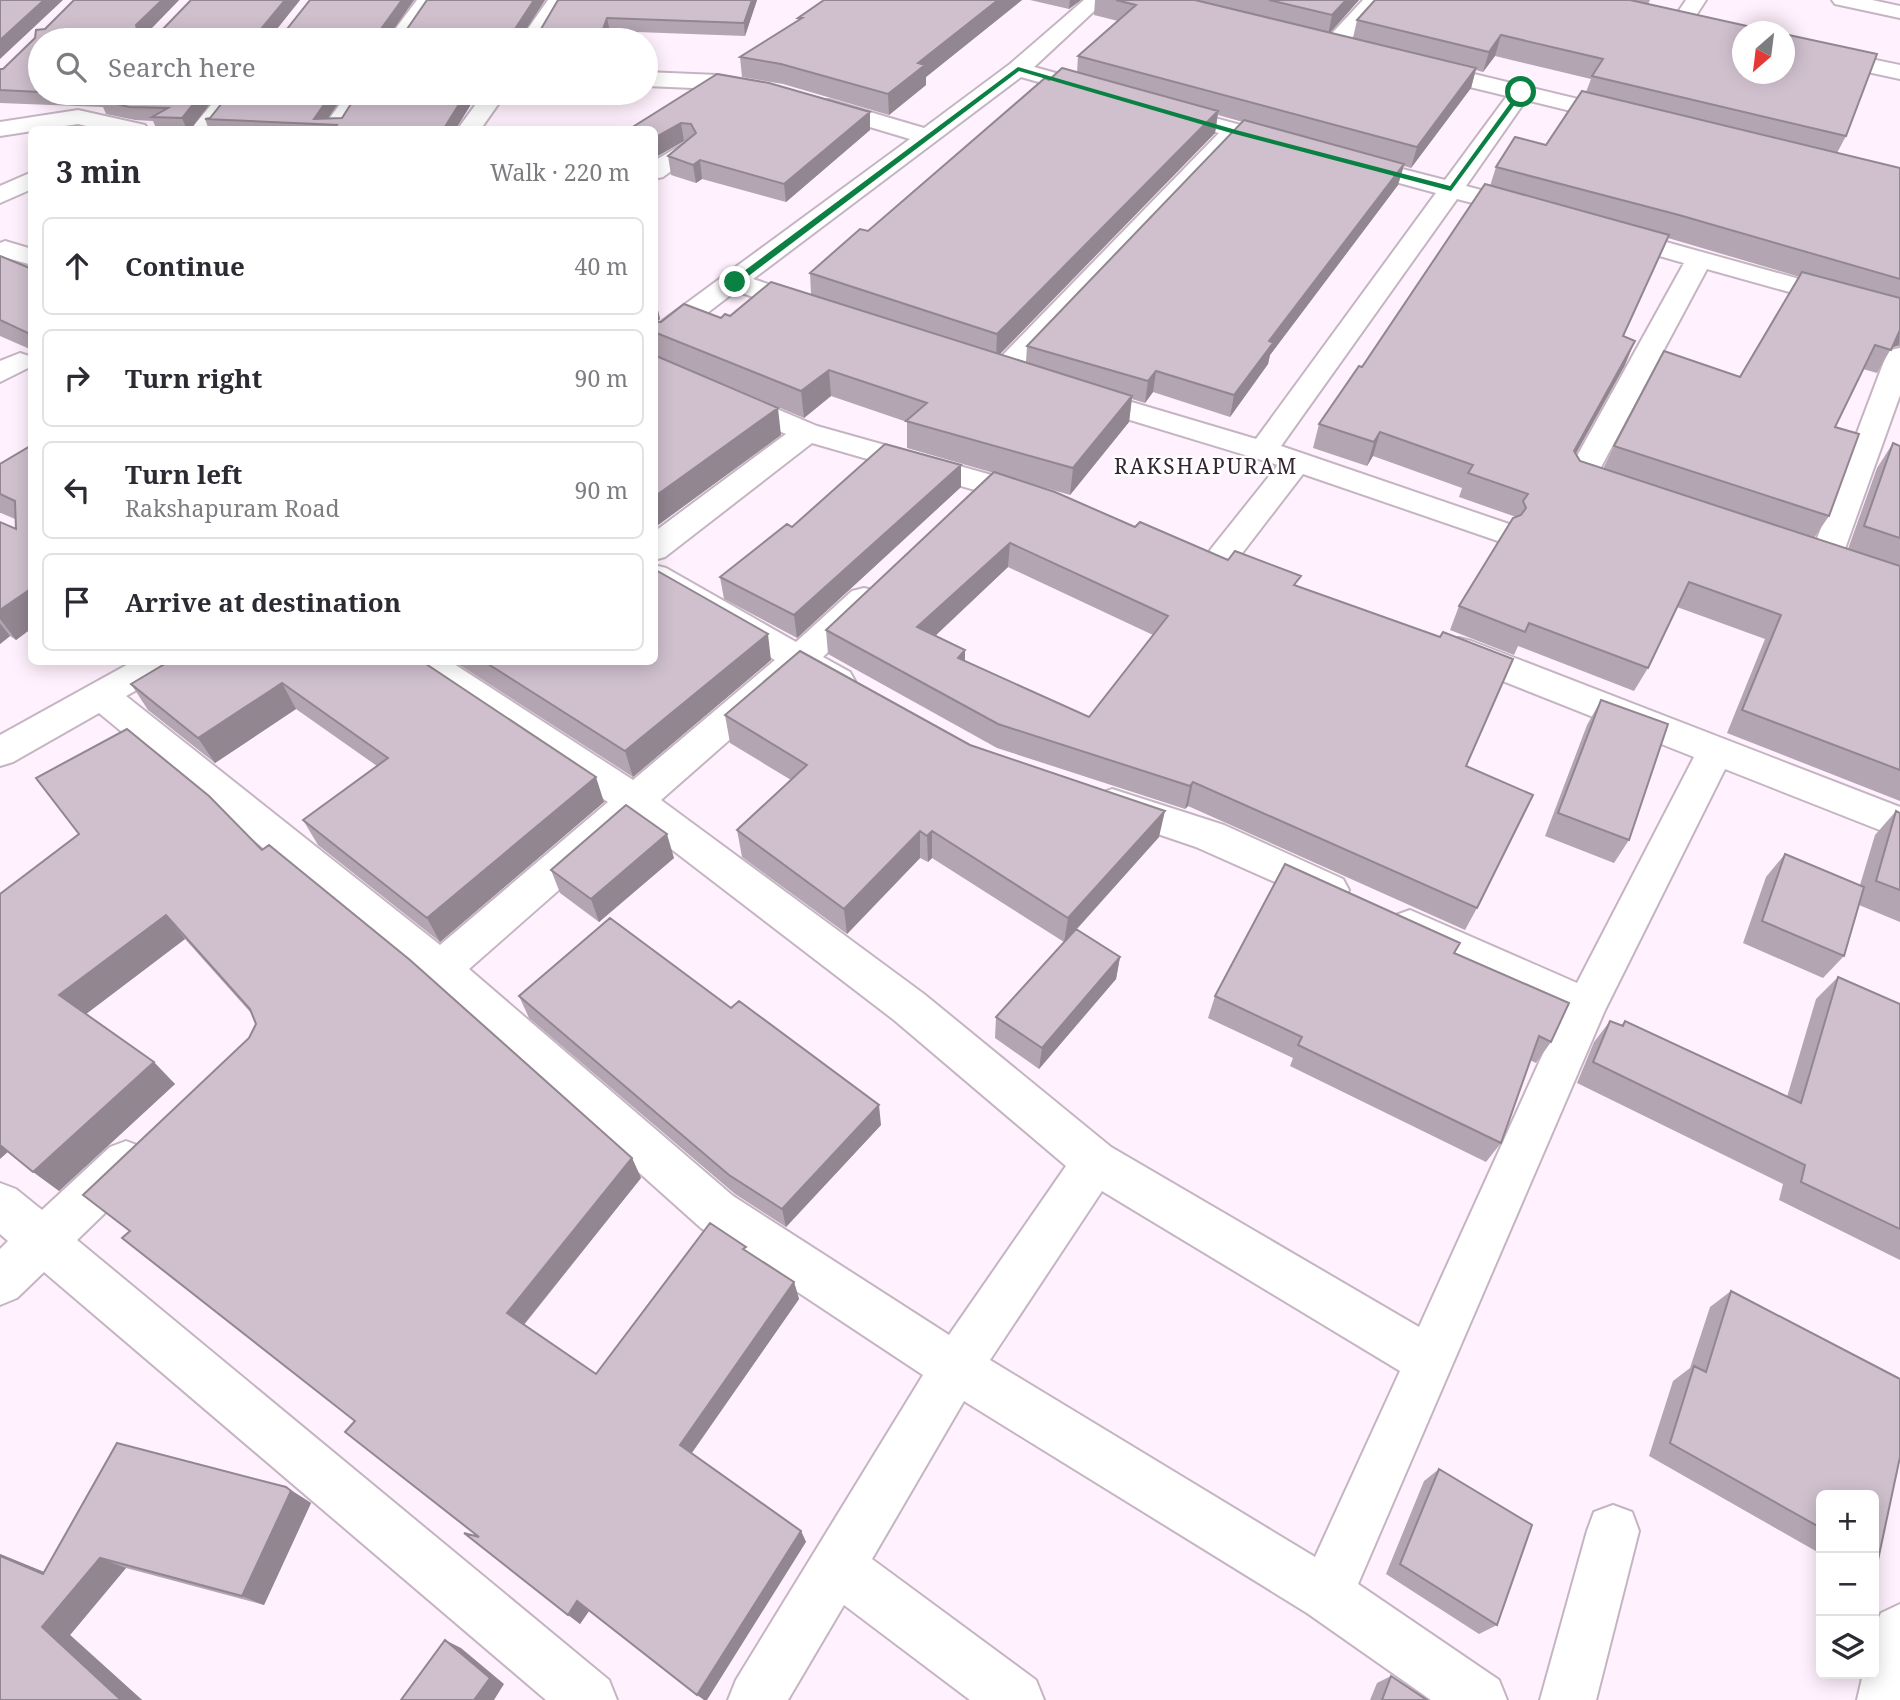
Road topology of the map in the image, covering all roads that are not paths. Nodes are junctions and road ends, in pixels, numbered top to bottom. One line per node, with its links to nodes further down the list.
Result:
1 (429, 0): 10 (street)
2 (558, 0): 11 (street)
3 (1096, 0): 19 (street)
4 (1374, 0): 14 (street)
5 (1696, 0): 9 (street)
6 (1842, 0): 7 (street)
7 (1900, 12)
8 (1654, 18): 9 (street)
9 (1681, 24): 12 (street)
10 (407, 28)
11 (539, 28)
12 (1706, 30)
13 (1306, 40): 14 (street)
14 (1332, 47): 16 (street)
15 (1795, 49): 20 (street)
16 (1359, 53)
17 (1400, 63): 24 (street)
18 (738, 66): 22 (street)
19 (1018, 69): 25 (street); 38 (street)
20 (1900, 72)
21 (658, 80): 22 (street)
22 (717, 82): 23 (street)
23 (774, 92)
24 (1521, 92): 31 (street); 42 (street)
25 (1119, 98)
26 (800, 99): 38 (street)
27 (223, 105): 33 (street)
28 (350, 105): 34 (street)
29 (489, 105): 35 (street)
30 (1145, 106): 37 (street)
31 (1643, 122)
32 (124, 126): 36 (street)
33 (204, 126)
34 (335, 126)
35 (479, 126)
36 (0, 129)
37 (1234, 131): 42 (street); 56 (street)
38 (926, 136): 49 (street)
39 (685, 150): 40 (street)
40 (658, 168)
41 (28, 181): 43 (street)
42 (1451, 189): 44 (street); 58 (street)
43 (0, 196)
44 (1556, 219)
45 (1595, 230): 48 (street)
46 (5, 249): 47 (street)
47 (28, 256)
48 (1699, 260): 50 (street); 61 (street)
49 (735, 282): 51 (street); 52 (street)
50 (1900, 315)
51 (838, 317)
52 (658, 337)
53 (939, 351): 56 (street)
54 (1900, 356): 66 (street)
55 (658, 367): 57 (street)
56 (1028, 380): 58 (street)
57 (807, 432): 60 (street); 65 (street)
58 (1262, 452): 59 (street)
59 (1297, 461): 64 (street); 67 (street)
60 (988, 482): 62 (street); 63 (street)
61 (1646, 497)
62 (1066, 507)
63 (958, 510)
64 (1498, 531)
65 (658, 546)
66 (1825, 556)
67 (1222, 558)
68 (889, 576): 71 (street)
69 (658, 578): 71 (street)
70 (1430, 638): 76 (street)
71 (799, 660): 74 (street); 79 (street)
72 (154, 665): 75 (street)
73 (431, 665): 79 (street)
74 (860, 693)
75 (102, 696): 77 (street); 81 (street)
76 (1716, 750): 80 (street); 82 (street)
77 (0, 752)
78 (1084, 794): 82 (street)
79 (636, 801): 81 (street); 84 (street)
80 (1900, 823)
81 (440, 969): 89 (street)
82 (1586, 1006): 88 (street)
83 (151, 1139): 86 (street)
84 (1095, 1162): 88 (street); 89 (street)
85 (0, 1205): 86 (street)
86 (41, 1243): 87 (street); 94 (street)
87 (0, 1281)
88 (1430, 1361): 92 (street)
89 (956, 1368): 91 (street); 92 (street)
90 (1613, 1531): 98 (street)
91 (837, 1566): 95 (street); 96 (street)
92 (1326, 1594): 97 (street)
93 (1900, 1632): 99 (street)
94 (589, 1700)
95 (756, 1700)
96 (1016, 1700)
97 (1479, 1700)
98 (1568, 1700)
99 (1885, 1700)

